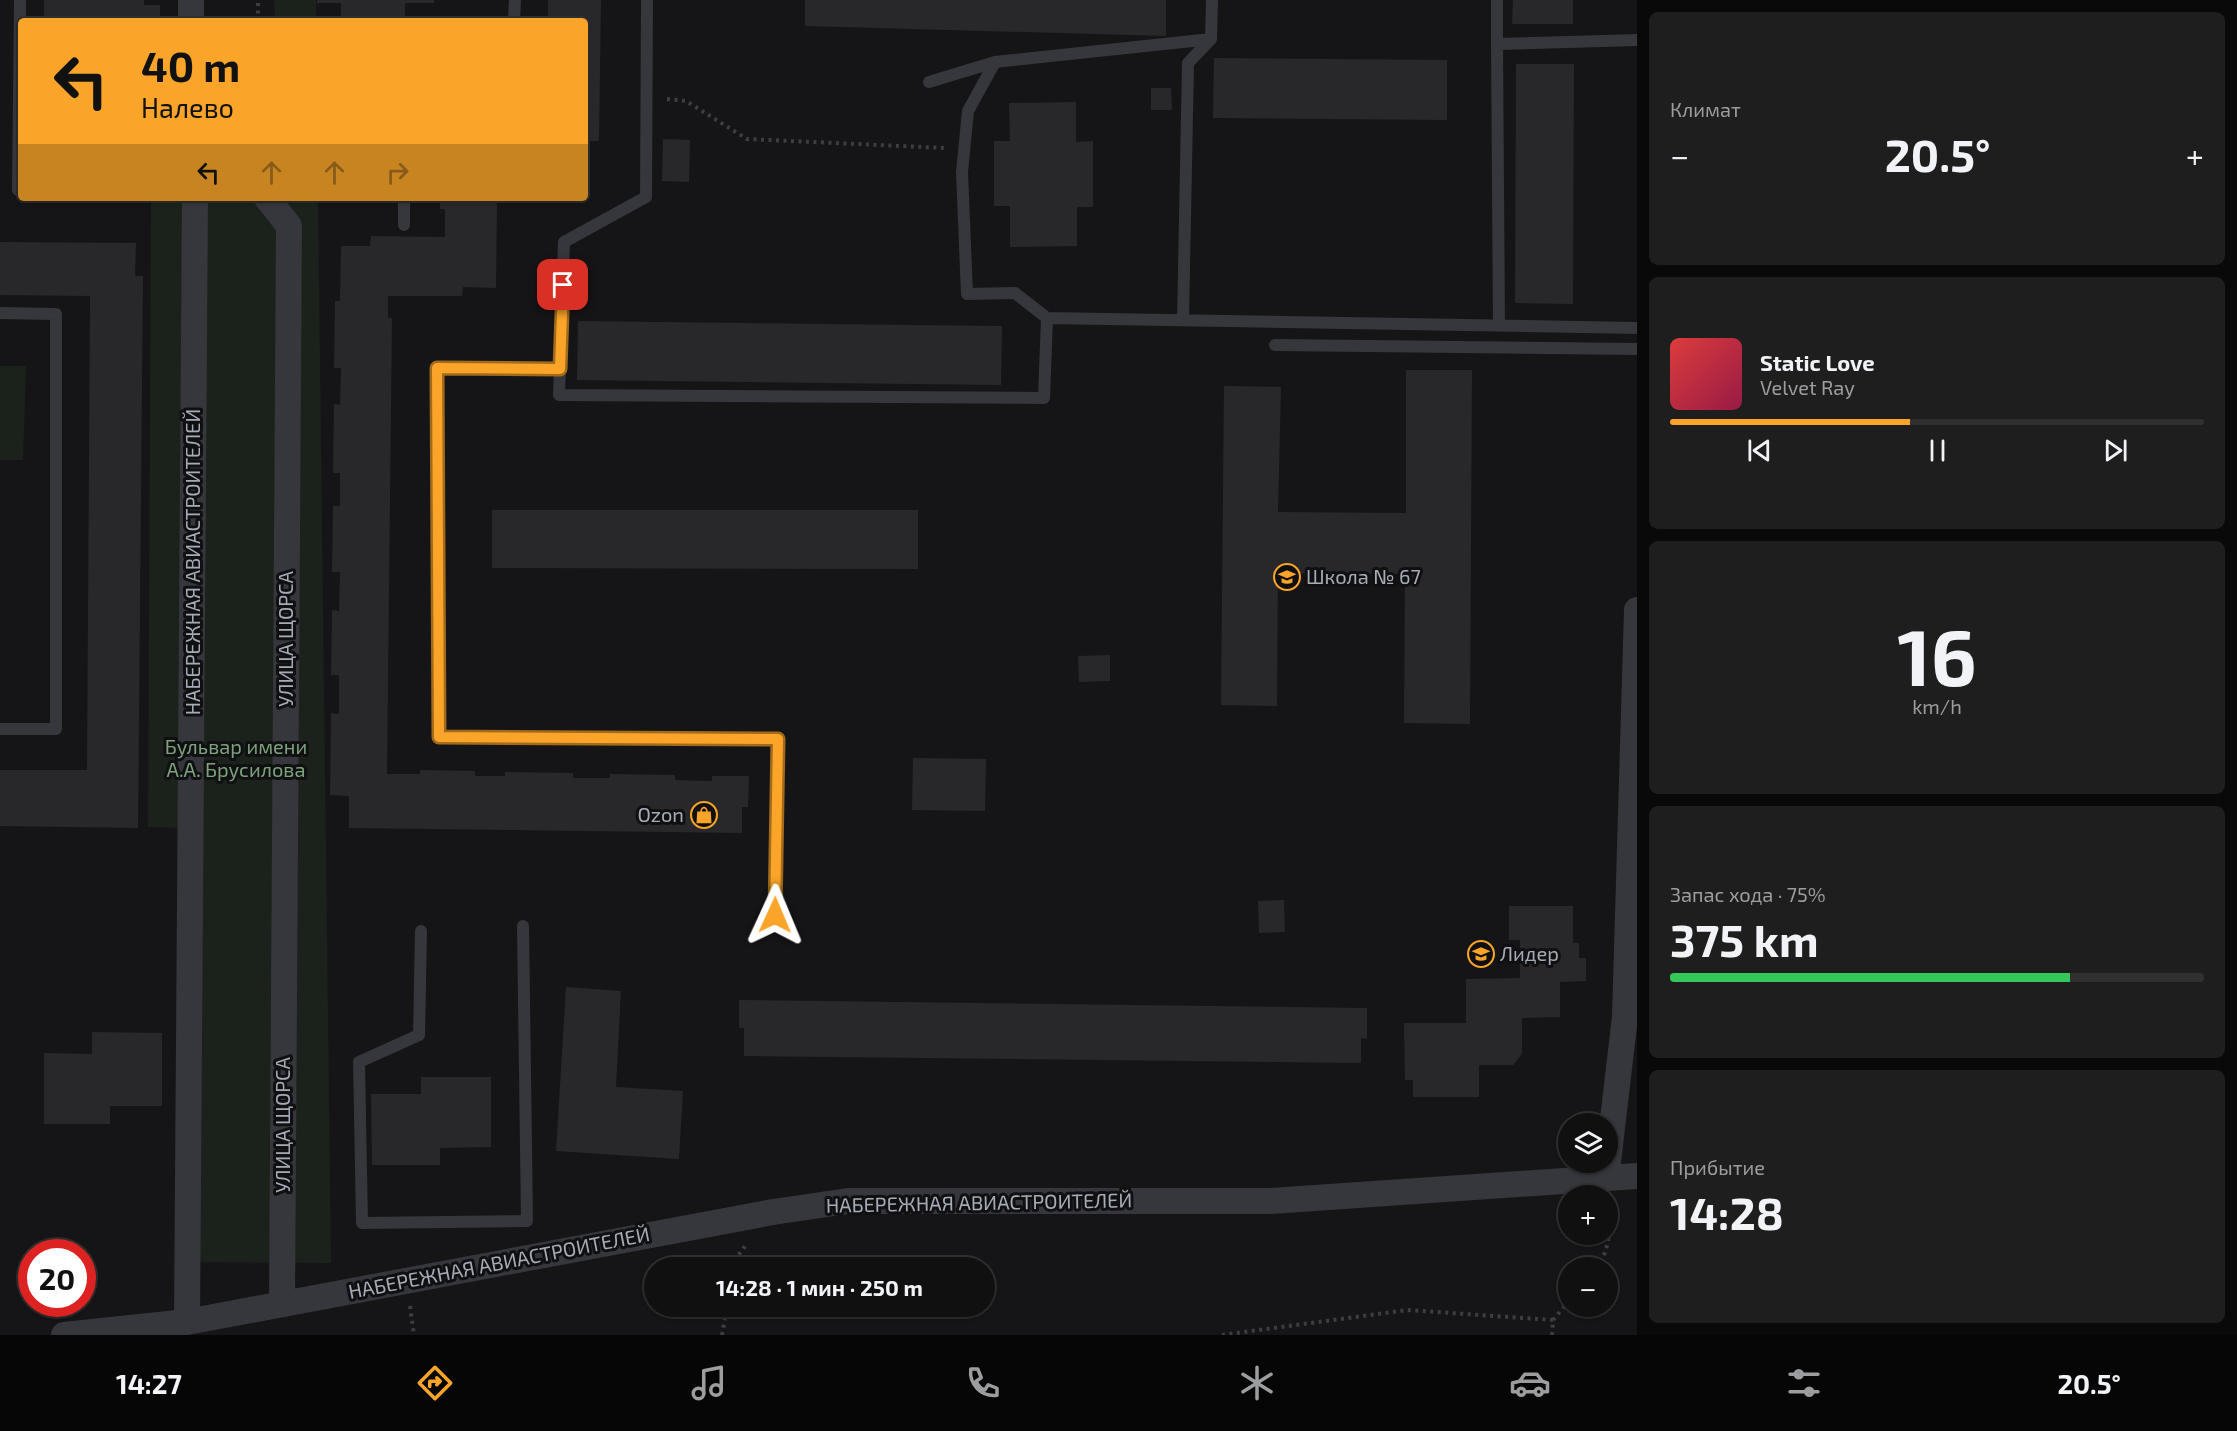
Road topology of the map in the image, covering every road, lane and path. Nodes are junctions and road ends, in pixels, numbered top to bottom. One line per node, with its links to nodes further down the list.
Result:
1 (20, 0): 8 (lane)
2 (191, 0): 9 (street)
3 (258, 0): 10 (path)
4 (515, 0): 11 (lane)
5 (647, 0): 17 (lane)
6 (1212, 0): 12 (lane)
7 (1497, 0): 14 (lane)
8 (20, 18)
9 (191, 18)
10 (258, 18)
11 (514, 18)
12 (1211, 39): 15 (lane); 25 (lane)
13 (1637, 40): 14 (lane)
14 (1497, 44): 26 (lane)
15 (994, 62): 16 (lane); 18 (lane)
16 (929, 82)
17 (647, 97): 18 (path); 30 (lane)
18 (964, 149): 24 (lane)
19 (195, 201): 46 (street, НАБЕРЕЖНАЯ АВИАСТРОИТЕЛЕЙ)
20 (269, 201): 42 (street, УЛИЦА ЩОРСА)
21 (404, 201): 22 (lane)
22 (404, 225)
23 (0, 313): 33 (lane)
24 (1047, 318): 25 (lane); 30 (lane)
25 (1183, 320): 26 (lane)
26 (1499, 326): 27 (lane)
27 (1637, 328)
28 (1275, 345): 29 (lane)
29 (1637, 349)
30 (560, 369): 35 (lane)
31 (1637, 610): 32 (street)
32 (1636, 665): 34 (street)
33 (0, 729)
34 (1635, 799): 39 (street)
35 (775, 915)
36 (523, 926): 37 (lane)
37 (421, 931)
38 (1637, 1176): 40 (street, НАБЕРЕЖНАЯ АВИАСТРОИТЕЛЕЙ)
39 (1608, 1185)
40 (1618, 1186)
41 (1558, 1193): 42 (street, НАБЕРЕЖНАЯ АВИАСТРОИТЕЛЕЙ)
42 (282, 1304): 46 (street, НАБЕРЕЖНАЯ АВИАСТРОИТЕЛЕЙ)
43 (1558, 1314): 45 (path)
44 (725, 1317): 48 (path)
45 (1553, 1320): 49 (path); 50 (path)
46 (187, 1322): 47 (street, НАБЕРЕЖНАЯ АВИАСТРОИТЕЛЕЙ)
47 (64, 1335)
48 (722, 1335)
49 (1222, 1335)
50 (1552, 1335)

